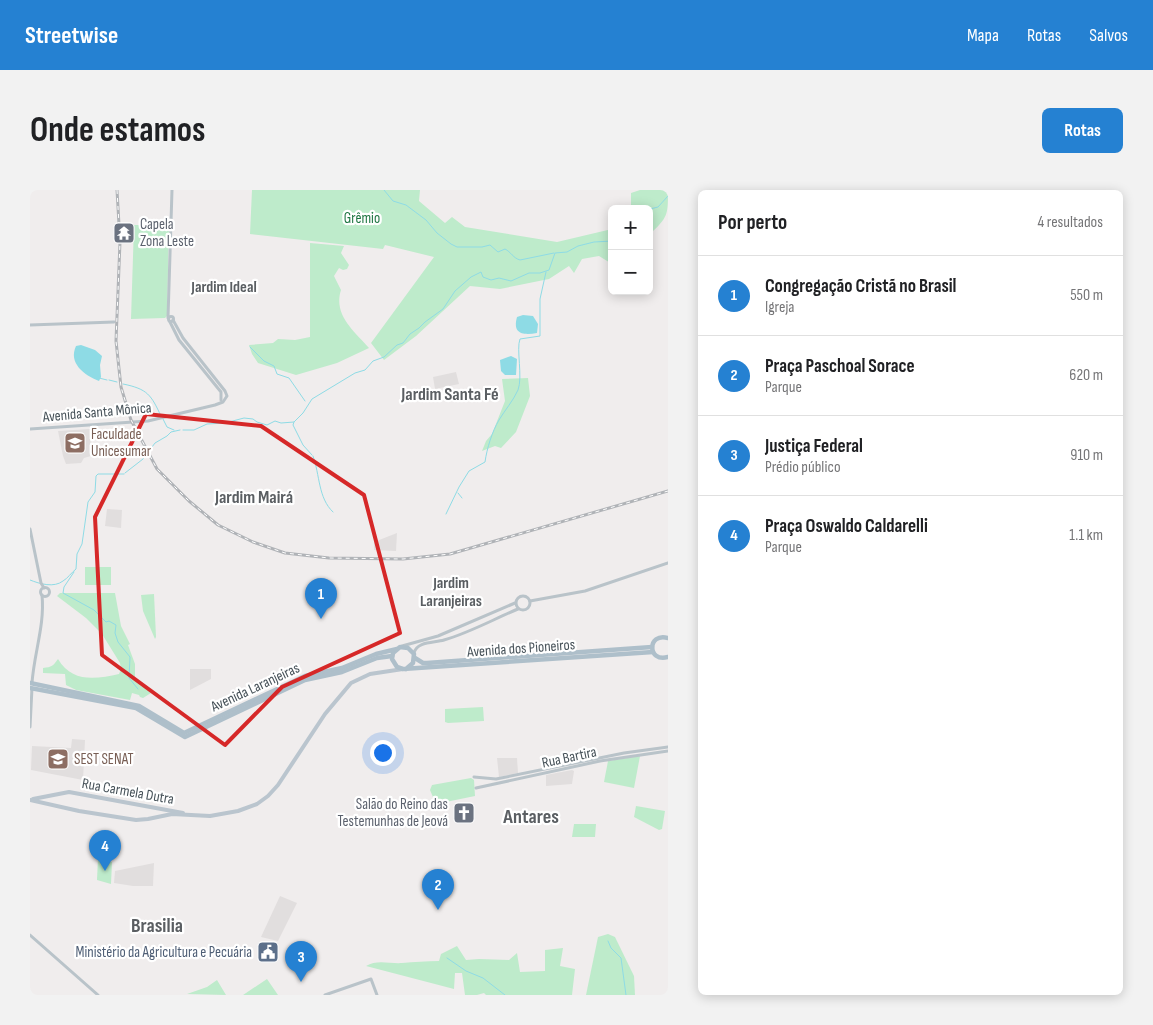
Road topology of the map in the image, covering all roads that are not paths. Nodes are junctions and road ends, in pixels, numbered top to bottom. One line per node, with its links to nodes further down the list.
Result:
1 (172, 190): 2 (street)
2 (170, 319): 6 (street); 7 (street)
3 (178, 320): 6 (street)
4 (114, 322): 5 (street)
5 (30, 325)
6 (177, 327): 7 (street)
7 (219, 386): 8 (street, Avenida Santa Mônica)
8 (30, 429)
9 (30, 529): 11 (street)
10 (668, 563): 13 (street)
11 (42, 585): 12 (street); 12 (street)
12 (44, 596): 25 (street)
13 (530, 601): 14 (street); 15 (street)
14 (515, 602): 15 (street); 17 (street, Avenida Laranjeiras)
15 (518, 609): 20 (street)
16 (668, 638): 18 (main road)
17 (398, 648): 19 (main road); 20 (main road); 27 (main road, Avenida Laranjeiras)
18 (653, 649): 20 (main road, Avenida dos Pioneiros); 21 (main road); 23 (main road, Avenida dos Pioneiros)
19 (392, 656): 22 (main road); 27 (main road, Avenida Laranjeiras)
20 (414, 656): 23 (main road)
21 (668, 657)
22 (394, 665): 23 (main road); 24 (main road)
23 (405, 669): 24 (main road, Avenida dos Pioneiros)
24 (390, 671): 38 (main road, Avenida dos Pioneiros)
25 (31, 685): 26 (street); 27 (main road)
26 (30, 727)
27 (183, 735)
28 (668, 747): 30 (street, Rua Bartira)
29 (668, 751): 31 (street, Rua Bartira)
30 (474, 777)
31 (476, 788)
32 (48, 797): 34 (main road, Rua Carmela Dutra); 35 (main road); 36 (main road, Rua Carmela Dutra)
33 (30, 800): 34 (main road, Rua Carmela Dutra)
34 (41, 800): 35 (main road)
35 (48, 804): 39 (main road)
36 (162, 808): 37 (main road, Rua Carmela Dutra); 39 (main road)
37 (174, 812): 38 (main road, Rua Carmela Dutra); 39 (main road)
38 (192, 815)
39 (159, 817)
40 (30, 935): 41 (street)
41 (98, 995)
42 (325, 995): 43 (street)
43 (377, 995)

